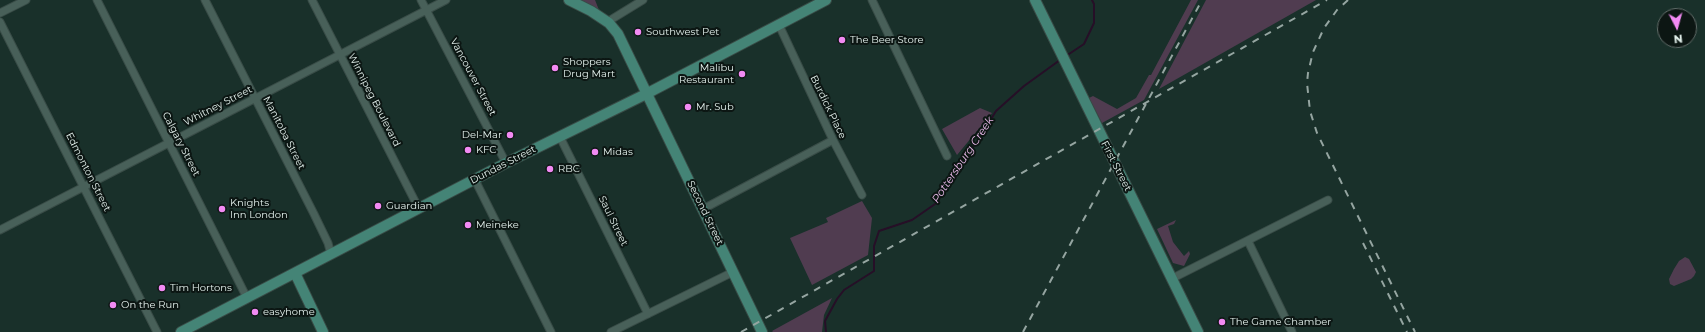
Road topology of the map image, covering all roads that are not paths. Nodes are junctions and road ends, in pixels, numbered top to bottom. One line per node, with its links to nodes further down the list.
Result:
1 (26, 0): 13 (street)
2 (97, 0): 22 (street, Calgary Street)
3 (205, 0): 19 (street, Manitoba Street)
4 (312, 0): 17 (street, Winnipeg Boulevard)
5 (421, 0): 12 (street, Vancouver Street)
6 (446, 0): 12 (street, Whitney Street)
7 (569, 0): 15 (street)
8 (642, 0): 15 (street)
9 (826, 0): 16 (street, Dundas Street)
10 (872, 0): 23 (street)
11 (1036, 0): 36 (street, First Street)
12 (426, 10): 17 (street, Whitney Street); 24 (street, Vancouver Street)
13 (0, 13)
14 (0, 22): 26 (street, Edmonton Street)
15 (609, 23): 18 (street, Second Street)
16 (779, 25): 18 (street, Dundas Street); 21 (street, Burdick Place)
17 (340, 55): 19 (street, Whitney Street); 29 (street, Winnipeg Boulevard)
18 (646, 94): 20 (street, Dundas Street); 30 (street, Second Street)
19 (255, 98): 22 (street, Whitney Street); 33 (street, Manitoba Street)
20 (560, 137): 24 (street, Dundas Street); 38 (street, Saul Street)
21 (833, 140): 27 (street, Burdick Place); 30 (street)
22 (169, 142): 26 (street, Whitney Street); 37 (street, Calgary Street)
23 (947, 156)
24 (506, 164): 25 (street, Dundas Street)
25 (475, 180): 29 (street, Dundas Street); 42 (street)
26 (84, 186): 31 (street, Whitney Street); 39 (street, Edmonton Street)
27 (862, 196)
28 (1328, 200): 32 (street)
29 (419, 209): 33 (street, Dundas Street)
30 (703, 210): 34 (street, Second Street)
31 (0, 230)
32 (1248, 241): 36 (street); 46 (street)
33 (331, 254): 35 (street, Dundas Street)
34 (732, 272): 38 (street); 44 (street, Second Street)
35 (295, 273): 37 (street, Dundas Street); 41 (street)
36 (1173, 278): 45 (street, First Street)
37 (248, 298): 40 (street, Dundas Street)
38 (648, 314): 43 (street)
39 (157, 332)
40 (181, 332)
41 (323, 332)
42 (551, 332)
43 (611, 332)
44 (762, 332)
45 (1198, 332)
46 (1292, 332)

